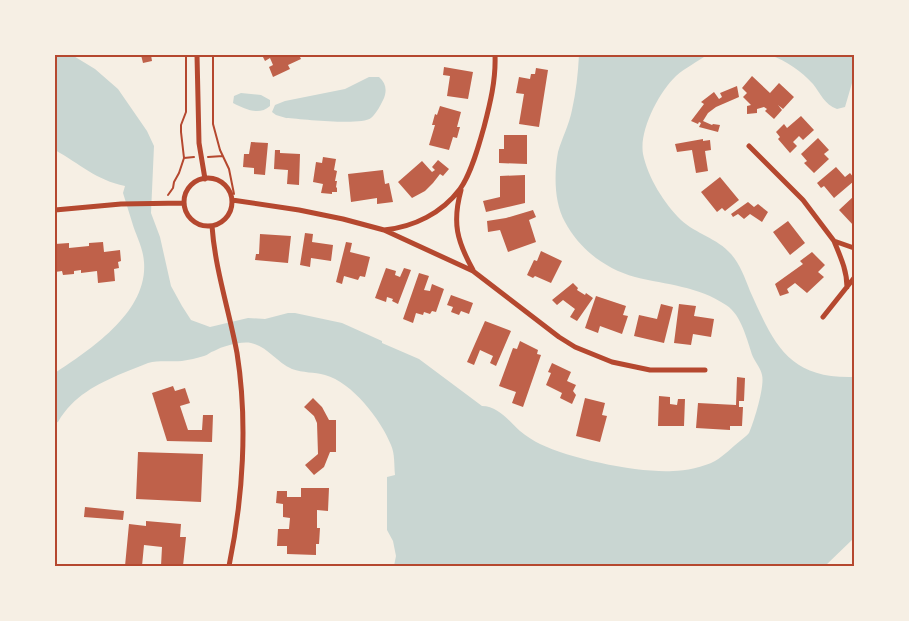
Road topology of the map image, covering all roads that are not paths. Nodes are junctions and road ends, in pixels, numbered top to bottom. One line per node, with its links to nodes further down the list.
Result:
1 (197, 55): 4 (street)
2 (495, 55): 5 (street)
3 (749, 146): 11 (street)
4 (205, 179): 6 (street); 7 (street)
5 (461, 187): 10 (street); 13 (street)
6 (234, 201): 9 (street); 10 (street)
7 (184, 203): 8 (street); 9 (street)
8 (55, 210)
9 (212, 226): 18 (street)
10 (384, 230): 13 (street)
11 (834, 241): 12 (street); 15 (street)
12 (854, 248)
13 (473, 271): 17 (street)
14 (854, 278): 15 (street)
15 (847, 287): 16 (street)
16 (823, 316)
17 (705, 370)
18 (229, 566)

